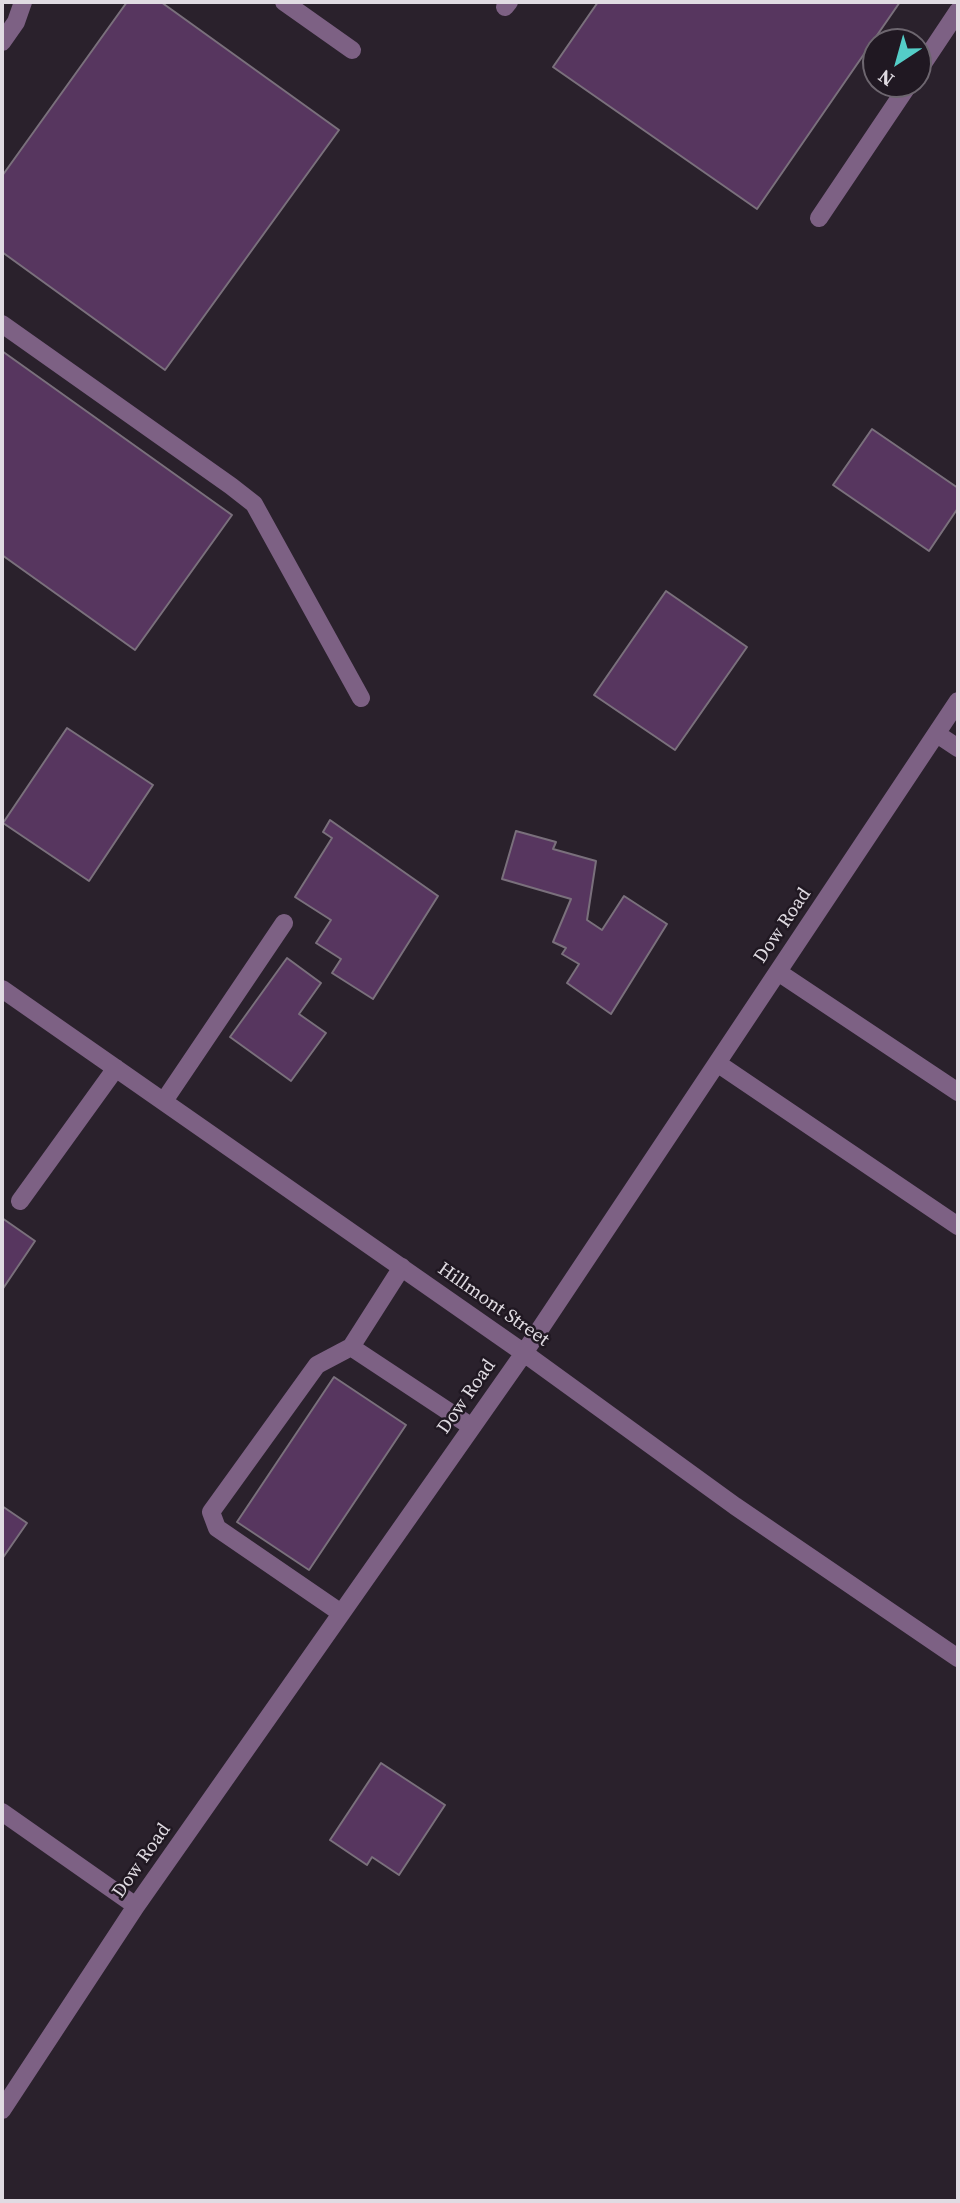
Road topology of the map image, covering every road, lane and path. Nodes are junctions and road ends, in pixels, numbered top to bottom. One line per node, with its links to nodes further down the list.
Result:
1 (23, 2): 4 (street)
2 (284, 2): 5 (street)
3 (958, 11): 6 (street)
4 (2, 42)
5 (352, 50)
6 (932, 50)
7 (900, 98): 8 (street)
8 (819, 218)
9 (2, 324): 10 (street)
10 (361, 698)
11 (958, 701): 12 (street, Dow Road)
12 (937, 734): 13 (street); 15 (street, Dow Road)
13 (958, 748)
14 (285, 923): 20 (street)
15 (778, 972): 17 (street, Dow Road); 19 (street)
16 (2, 989): 18 (street, Hillmont Street)
17 (717, 1063): 22 (street); 25 (street, Dow Road)
18 (116, 1068): 20 (street, Hillmont Street); 21 (street)
19 (958, 1092)
20 (164, 1101): 23 (street, Hillmont Street)
21 (20, 1201)
22 (958, 1226)
23 (402, 1267): 24 (street); 25 (street, Hillmont Street)
24 (351, 1348): 26 (street); 27 (street)
25 (524, 1353): 26 (street, Dow Road); 28 (street, Hillmont Street)
26 (472, 1427): 27 (street, Dow Road)
27 (341, 1613): 30 (street, Dow Road)
28 (958, 1658)
29 (2, 1812): 30 (street)
30 (136, 1906): 31 (street, Dow Road)
31 (2, 2110)

